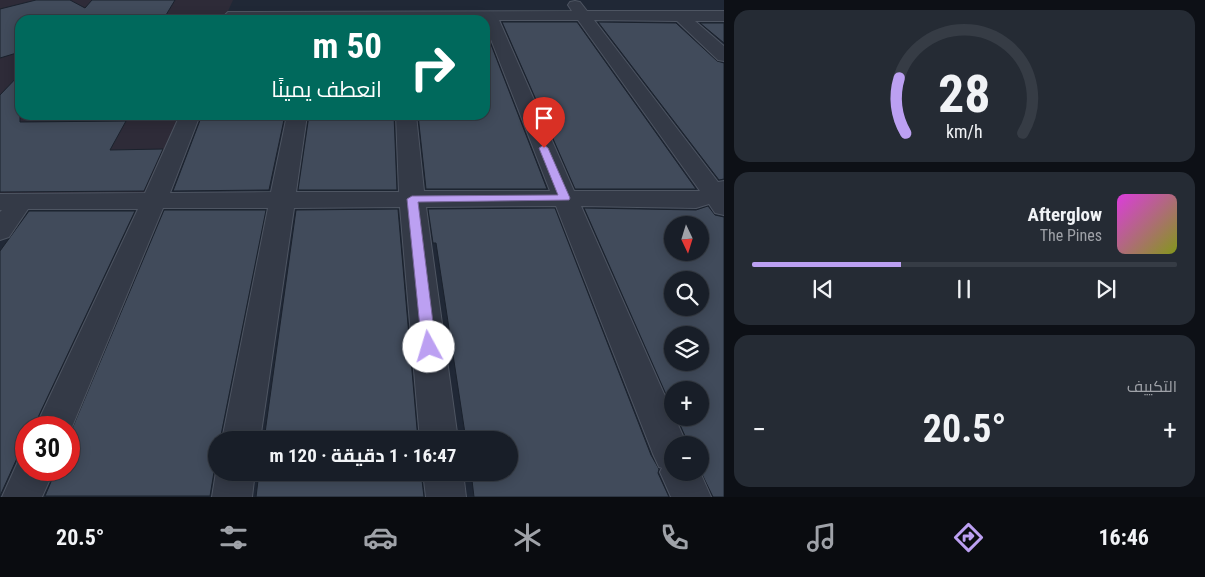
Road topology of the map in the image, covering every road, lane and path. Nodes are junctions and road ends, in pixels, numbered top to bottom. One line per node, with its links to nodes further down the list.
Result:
1 (240, 0): 4 (street)
2 (577, 8): 6 (street); 7 (street); 14 (street)
3 (396, 12): 5 (street); 6 (street)
4 (233, 15)
5 (347, 15)
6 (489, 15)
7 (681, 16): 8 (street); 10 (street)
8 (724, 16)
9 (490, 17): 15 (street)
10 (724, 56)
11 (188, 120): 18 (street)
12 (296, 120): 17 (street)
13 (406, 120): 16 (street)
14 (721, 197): 15 (street)
15 (565, 198): 16 (street); 24 (street)
16 (412, 199): 17 (street); 23 (street)
17 (281, 200): 18 (street); 22 (street)
18 (154, 201): 19 (street); 21 (street)
19 (10, 202): 20 (street)
20 (0, 231)
21 (58, 416)
22 (242, 431)
23 (438, 431)
24 (664, 436)
25 (29, 481): 29 (street)
26 (235, 481): 30 (street)
27 (444, 481): 31 (street)
28 (684, 481): 32 (street)
29 (22, 497)
30 (232, 497)
31 (446, 497)
32 (691, 497)

